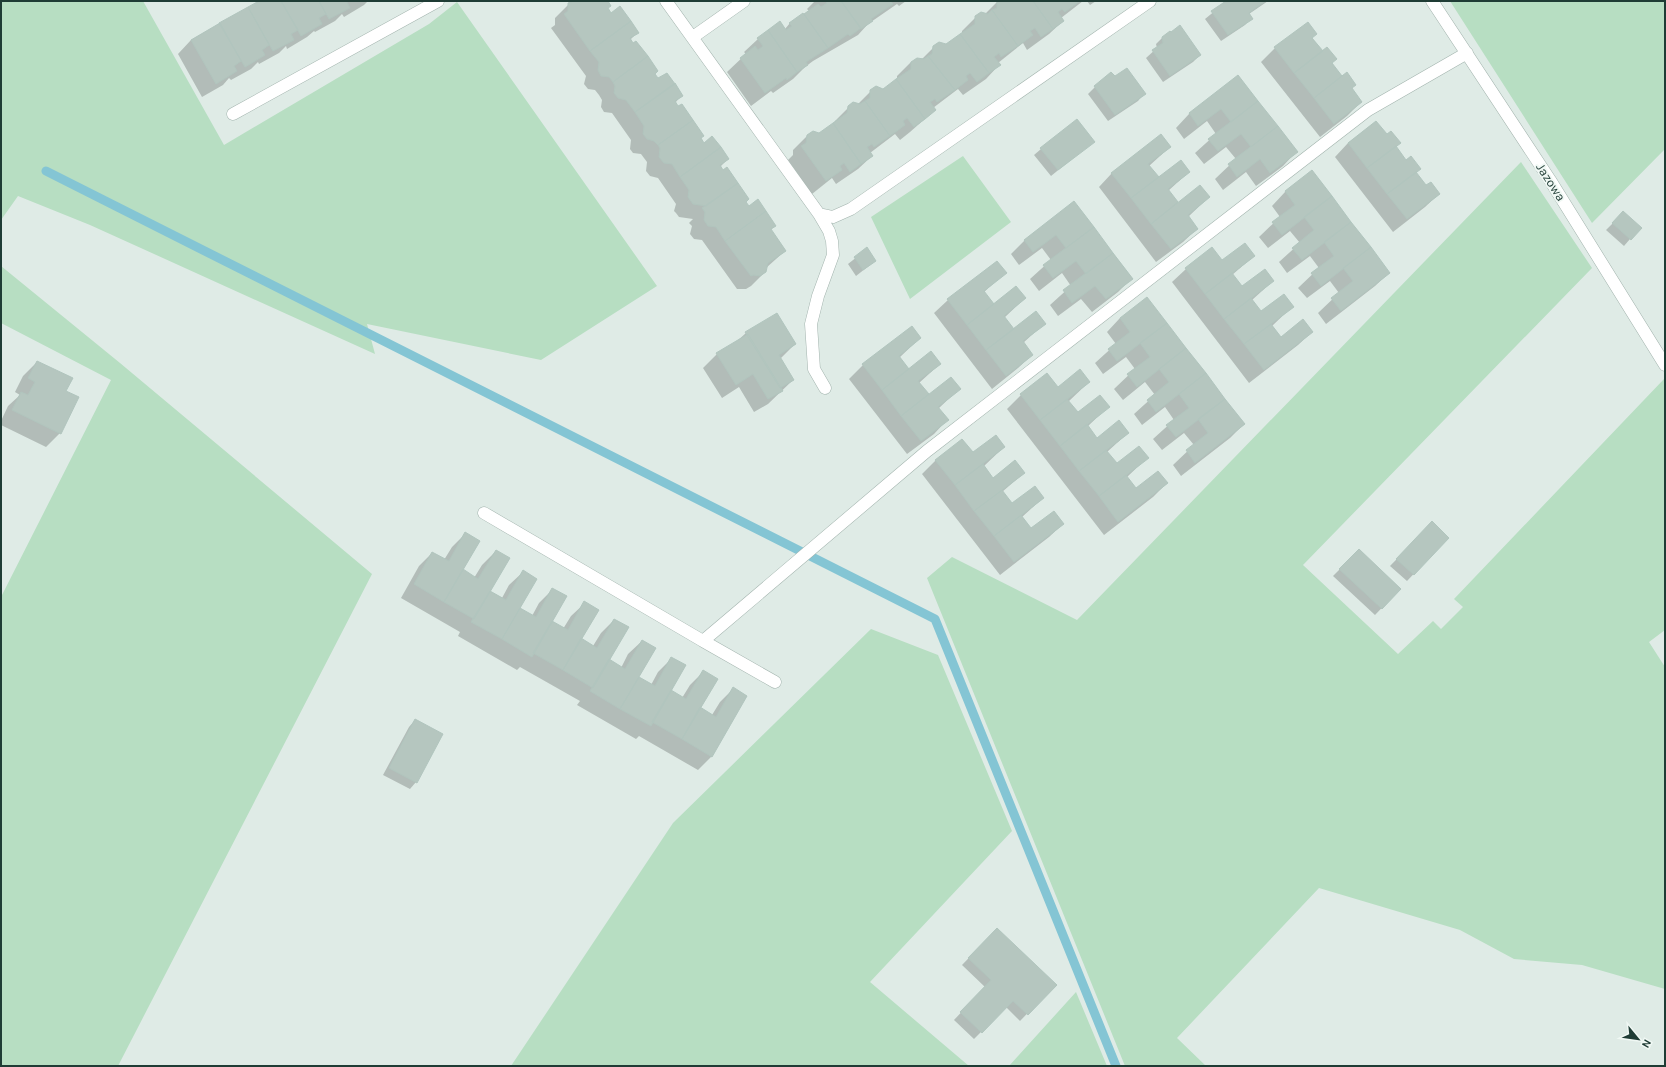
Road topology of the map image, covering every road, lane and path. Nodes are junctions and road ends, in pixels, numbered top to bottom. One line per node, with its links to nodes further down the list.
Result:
1 (438, 1): 8 (street)
2 (666, 1): 6 (street)
3 (744, 1): 6 (street)
4 (1150, 1): 9 (street)
5 (1432, 1): 7 (street, Jazowa)
6 (693, 37): 9 (street)
7 (1467, 53): 10 (street, Jazowa); 13 (street)
8 (234, 114)
9 (819, 214): 11 (street)
10 (1665, 365)
11 (825, 388)
12 (484, 513): 13 (street)
13 (703, 641): 14 (street)
14 (775, 682)

